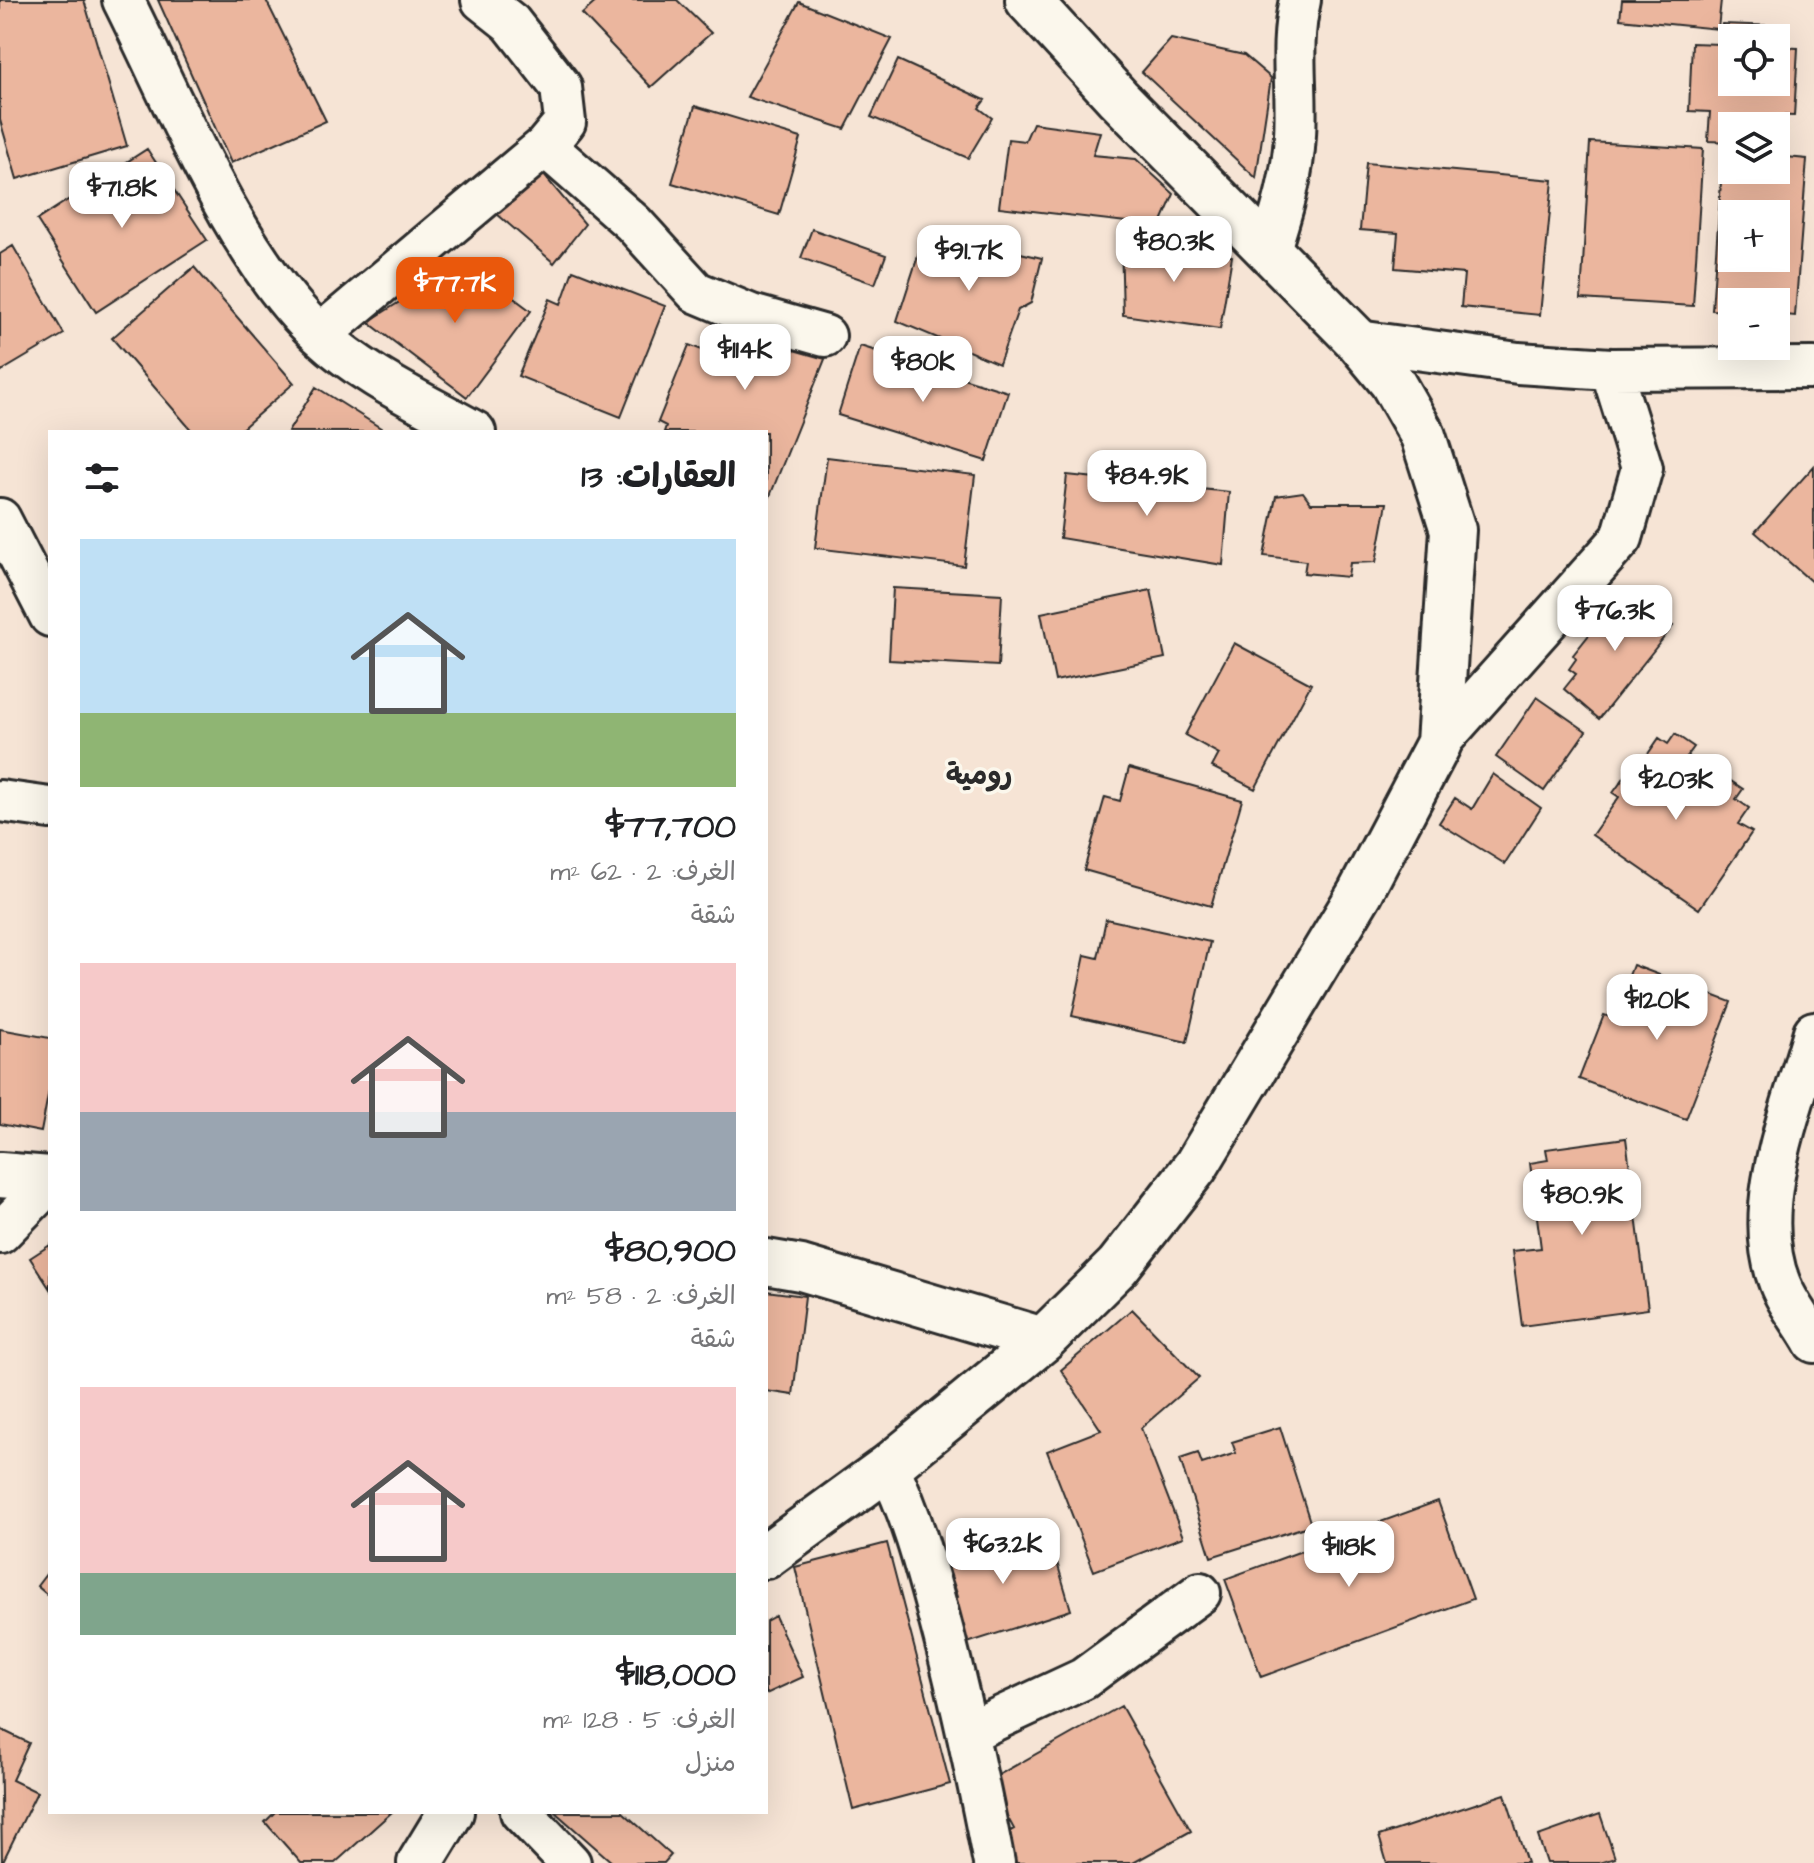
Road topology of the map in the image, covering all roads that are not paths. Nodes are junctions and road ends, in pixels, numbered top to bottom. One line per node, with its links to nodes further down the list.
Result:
1 (123, 0): 7 (street)
2 (482, 0): 5 (street)
3 (1028, 0): 6 (street)
4 (1300, 0): 6 (street)
5 (545, 146): 7 (street); 8 (street)
6 (1270, 249): 9 (street)
7 (320, 335): 12 (street)
8 (825, 336)
9 (1358, 341): 11 (street); 15 (street)
10 (1814, 368): 11 (street)
11 (1611, 369): 15 (street)
12 (472, 430)
13 (0, 519): 14 (street)
14 (48, 612)
15 (1439, 743): 24 (street)
16 (0, 801): 17 (street)
17 (48, 808)
18 (1814, 1032): 25 (street)
19 (0, 1175): 20 (street)
20 (48, 1181)
21 (48, 1183): 22 (street)
22 (0, 1233)
23 (768, 1262): 24 (street)
24 (1043, 1340): 26 (street)
25 (1814, 1342)
26 (888, 1467): 27 (street); 29 (street)
27 (768, 1555)
28 (1200, 1593): 29 (street)
29 (969, 1732): 34 (street)
30 (450, 1814): 32 (street)
31 (523, 1814): 33 (street)
32 (420, 1863)
33 (570, 1863)
34 (994, 1863)

